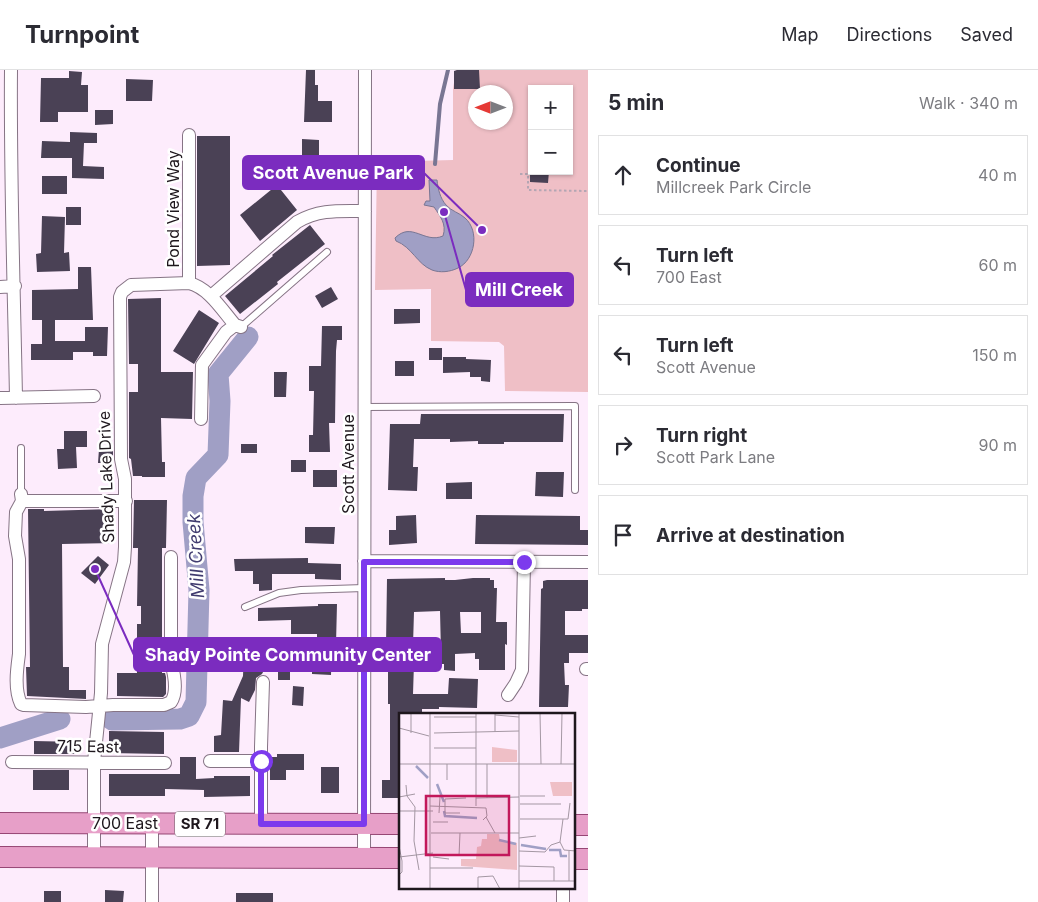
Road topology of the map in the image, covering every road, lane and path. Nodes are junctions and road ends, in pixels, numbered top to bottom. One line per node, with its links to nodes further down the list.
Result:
1 (11, 70): 9 (street)
2 (365, 70): 6 (street, Scott Avenue)
3 (189, 135): 8 (street, Pond View Way)
4 (520, 174): 5 (path)
5 (588, 191)
6 (364, 211): 11 (street); 16 (street, Scott Avenue)
7 (327, 252): 12 (lane)
8 (189, 284): 11 (street, Shady Lake Drive); 21 (street, Shady Lake Drive)
9 (15, 286): 10 (street); 15 (street)
10 (0, 287)
11 (211, 296): 12 (street, Shady Lake Drive)
12 (238, 326): 17 (street)
13 (94, 396): 15 (street)
14 (0, 398): 15 (street)
15 (16, 398)
16 (364, 407): 19 (lane); 23 (street, Scott Avenue)
17 (201, 419)
18 (21, 448): 20 (lane)
19 (575, 490)
20 (22, 498): 21 (street); 30 (street)
21 (126, 501): 30 (street, Shady Lake Drive)
22 (171, 557): 30 (street)
23 (364, 562): 24 (street); 26 (street, Scott Avenue)
24 (524, 562): 25 (street); 29 (street)
25 (588, 562)
26 (364, 588): 27 (lane); 40 (street, Scott Avenue)
27 (245, 607)
28 (263, 682): 32 (street)
29 (508, 695)
30 (100, 706): 34 (street, Shady Lake Drive)
31 (210, 761): 32 (street)
32 (261, 761): 39 (street)
33 (12, 762): 34 (street, 715 East)
34 (94, 762): 35 (street, 715 East); 37 (street, Shady Lake Drive)
35 (165, 763)
36 (0, 823): 37 (main road, 700 East / SR 71)
37 (94, 823): 38 (main road, 700 East / SR 71); 43 (street, Shady Lake Drive)
38 (152, 823): 39 (main road, 700 East / SR 71); 44 (street)
39 (261, 824): 40 (main road, 700 East / SR 71)
40 (364, 824): 41 (main road, 700 East / SR 71); 45 (street, Scott Avenue)
41 (399, 824)
42 (0, 857): 43 (main road, 700 East / SR 71)
43 (94, 857): 44 (main road, 700 East / SR 71)
44 (152, 857): 45 (main road, 700 East / SR 71); 47 (street)
45 (364, 858): 46 (main road, 700 East / SR 71)
46 (399, 858)
47 (152, 902)

